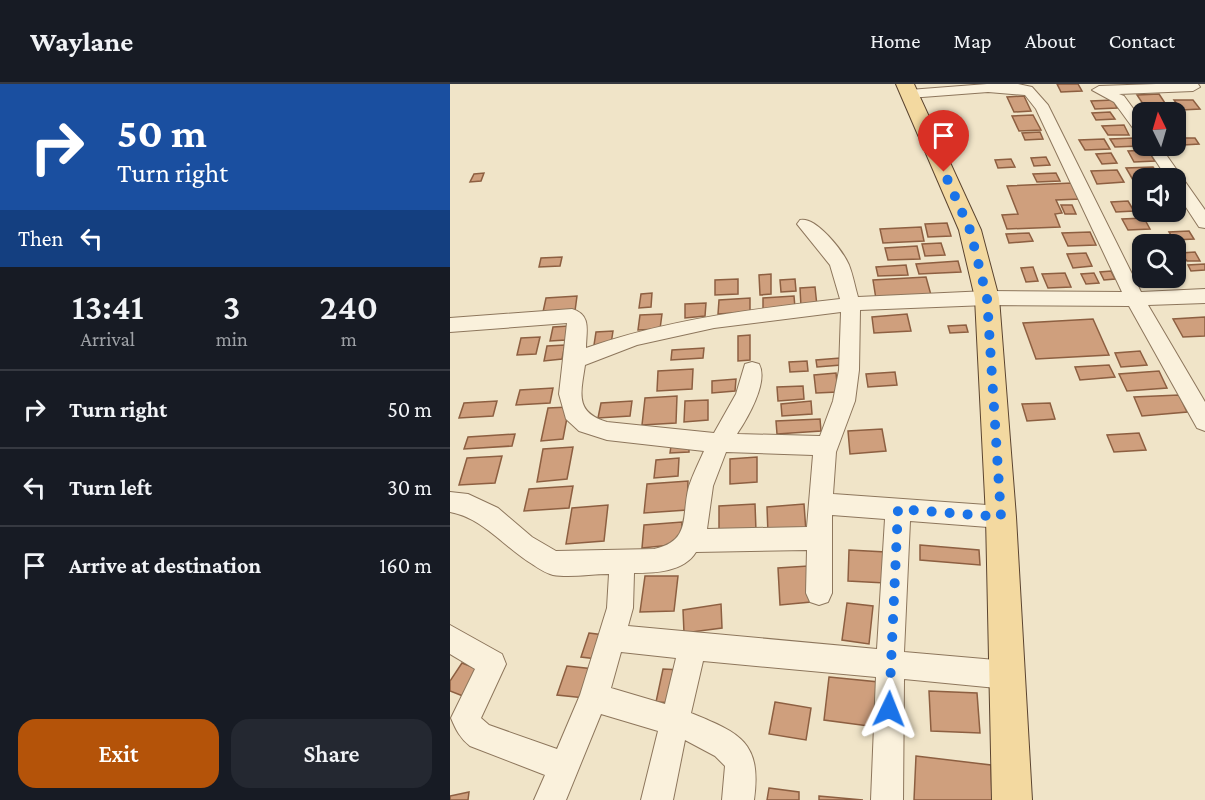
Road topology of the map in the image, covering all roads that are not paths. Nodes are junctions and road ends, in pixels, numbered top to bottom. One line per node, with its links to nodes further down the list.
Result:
1 (1097, 87): 2 (street); 4 (street)
2 (1194, 88)
3 (907, 89): 9 (main road); 10 (street)
4 (1132, 117)
5 (1186, 194): 6 (street)
6 (1205, 223)
7 (806, 224): 11 (street)
8 (1205, 296): 10 (street)
9 (987, 298): 10 (street); 11 (street); 21 (main road)
10 (1135, 299): 15 (street)
11 (851, 304): 13 (street); 17 (street)
12 (450, 325): 13 (street)
13 (575, 360): 16 (street)
14 (752, 370): 16 (street)
15 (1205, 422)
16 (720, 443): 17 (street); 23 (street)
17 (828, 446): 19 (street)
18 (450, 502): 24 (street)
19 (820, 504): 20 (street); 22 (street)
20 (898, 509): 21 (street); 29 (street)
21 (1001, 517): 30 (main road)
22 (820, 538): 23 (street); 25 (street)
23 (690, 541): 24 (street)
24 (622, 562): 27 (street)
25 (819, 593)
26 (450, 638): 33 (street)
27 (612, 638): 28 (street); 31 (street)
28 (692, 647): 29 (street); 32 (street)
29 (890, 663): 30 (street); 37 (street)
30 (1007, 675): 38 (main road)
31 (594, 697): 32 (street); 33 (street)
32 (676, 724): 35 (street); 36 (street)
33 (564, 767): 34 (street)
34 (550, 800)
35 (657, 800)
36 (738, 800)
37 (887, 800)
38 (1012, 800)

